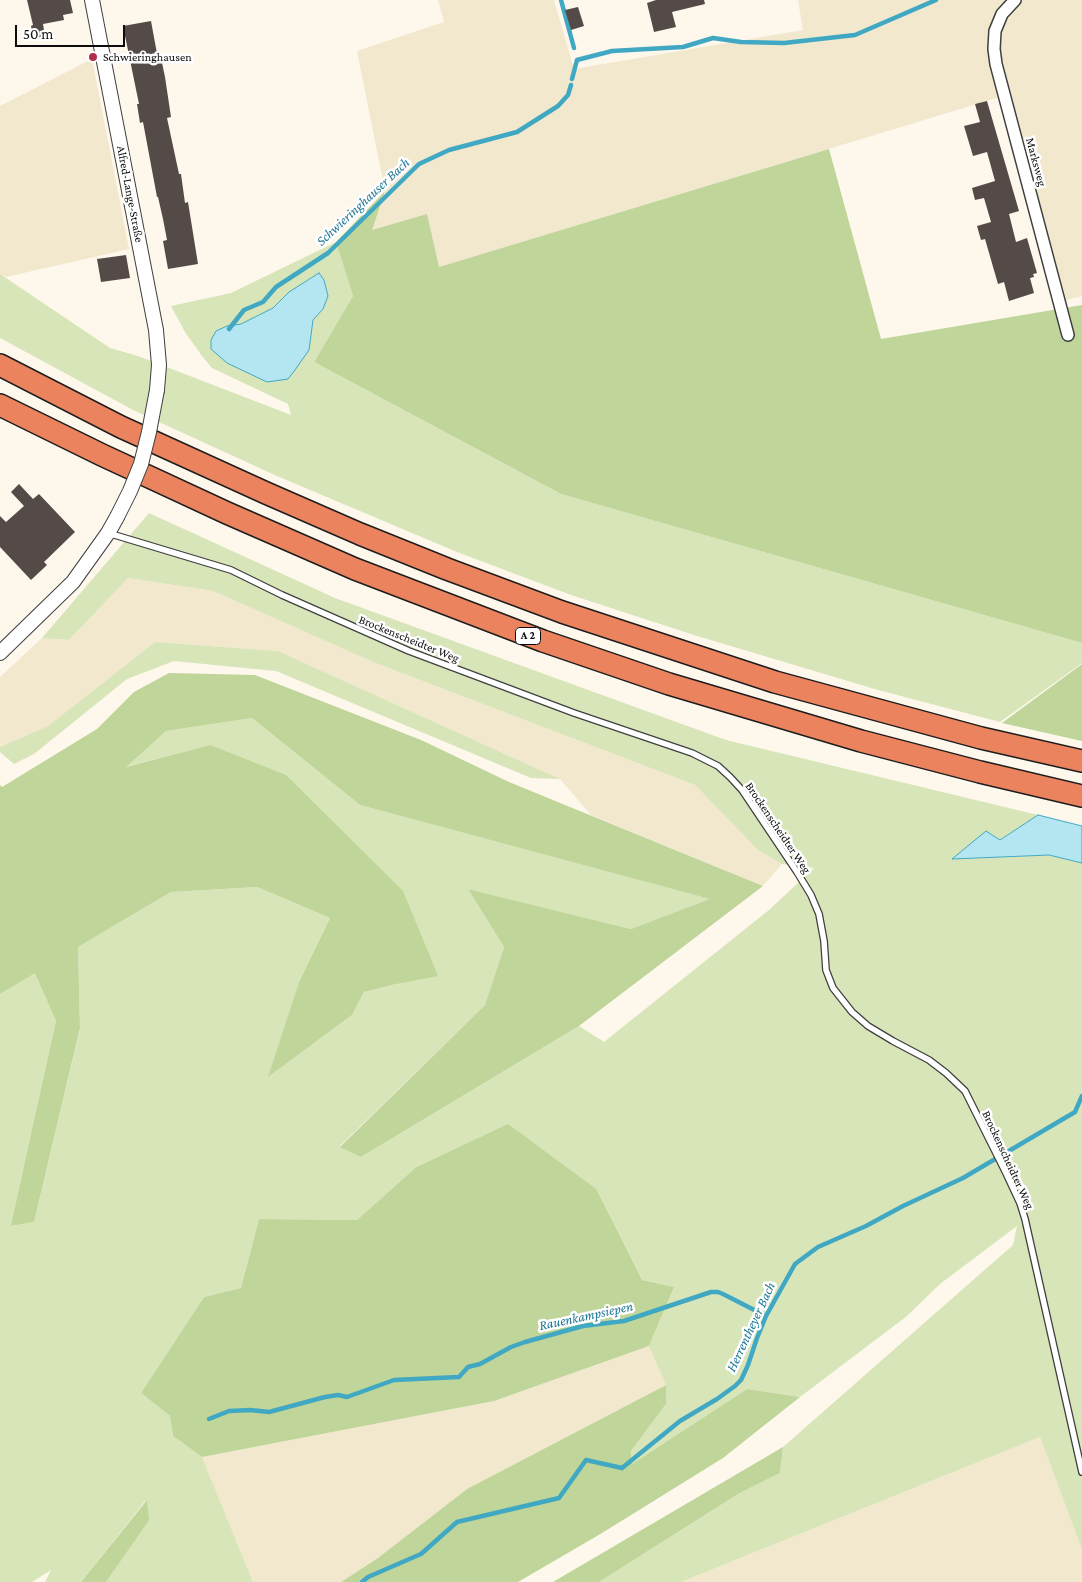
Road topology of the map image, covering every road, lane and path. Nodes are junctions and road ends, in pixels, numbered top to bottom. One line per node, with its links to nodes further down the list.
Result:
1 (92, 0): 6 (street, Alfred-Lange-Straße, bridge)
2 (1015, 0): 3 (street, Marksweg)
3 (1068, 335)
4 (0, 365): 8 (highway)
5 (0, 405): 9 (highway, A 2)
6 (108, 533): 7 (street, Alfred-Lange-Straße); 10 (lane, Brockenscheidter Weg)
7 (0, 653)
8 (1082, 761)
9 (1082, 796)
10 (1082, 1472)

